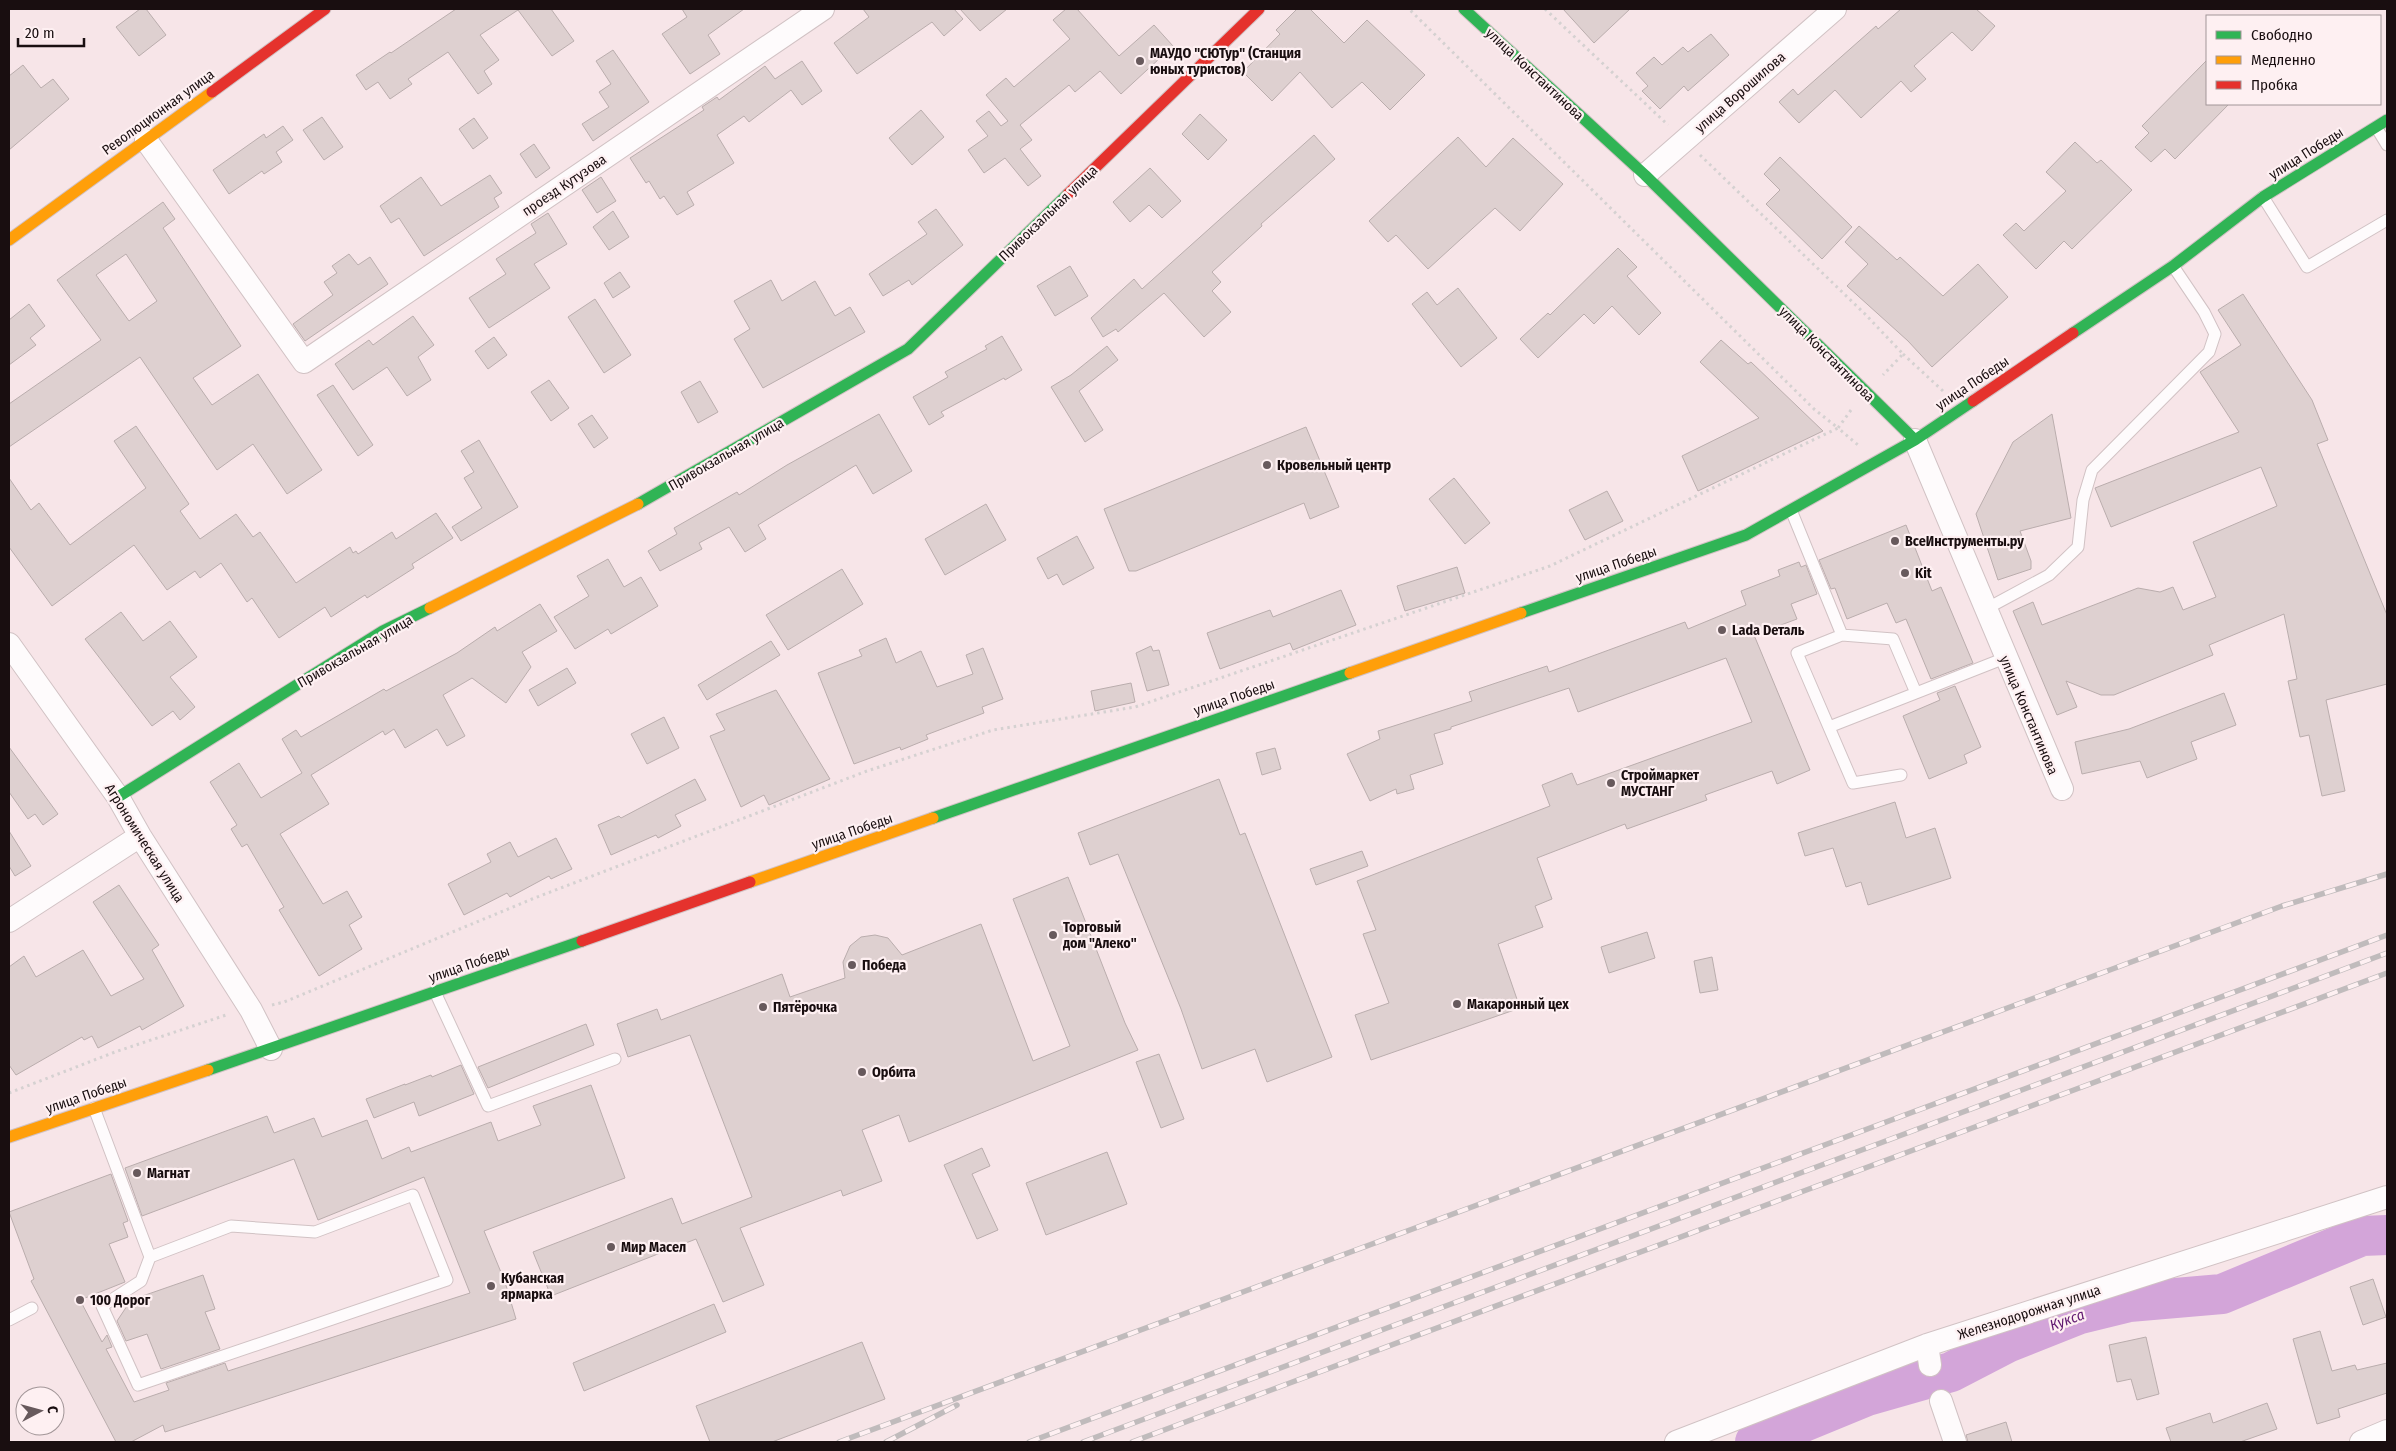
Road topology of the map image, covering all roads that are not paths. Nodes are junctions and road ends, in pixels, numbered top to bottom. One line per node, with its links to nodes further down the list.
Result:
1 (325, 9): 8 (street, Революционная улица)
2 (1259, 9): 25 (street, Привокзальная улица)
3 (1464, 9): 10 (street, улица Константинова)
4 (1835, 9): 10 (street, улица Ворошилова)
5 (817, 10): 8 (street, проезд Кутузова)
6 (2387, 120): 7 (street, улица Победы)
7 (2376, 127): 9 (lane); 11 (street, улица Победы)
8 (146, 140): 13 (street, Революционная улица)
9 (2387, 146)
10 (1645, 175): 15 (street, улица Константинова)
11 (2263, 197): 12 (lane); 14 (street, улица Победы)
12 (2387, 220)
13 (11, 234)
14 (2173, 266): 15 (street, улица Победы); 17 (lane)
15 (1915, 440): 16 (street, улица Победы); 17 (street, улица Константинова)
16 (1791, 510): 18 (lane); 28 (street, улица Победы)
17 (1984, 610): 20 (street, улица Константинова)
18 (1842, 635): 21 (lane); 22 (lane)
19 (9, 644): 25 (street, Агрономическая улица)
20 (2005, 658): 21 (lane); 24 (street, улица Константинова)
21 (1916, 693): 22 (lane)
22 (1829, 727): 23 (lane)
23 (1901, 776)
24 (2062, 789)
25 (118, 796): 26 (street, Агрономическая улица)
26 (140, 836): 27 (street); 29 (street, Агрономическая улица)
27 (9, 921)
28 (435, 992): 29 (street, улица Победы); 30 (lane)
29 (271, 1049): 31 (street, улица Победы)
30 (615, 1059)
31 (94, 1108): 32 (street, улица Победы); 34 (lane)
32 (9, 1137)
33 (2387, 1197): 39 (street, Железнодорожная улица)
34 (150, 1257): 34 (lane)
35 (32, 1308): 36 (lane)
36 (9, 1320)
37 (1941, 1401): 40 (street)
38 (2387, 1431): 41 (street)
39 (1676, 1442)
40 (1955, 1442)
41 (2361, 1442)

